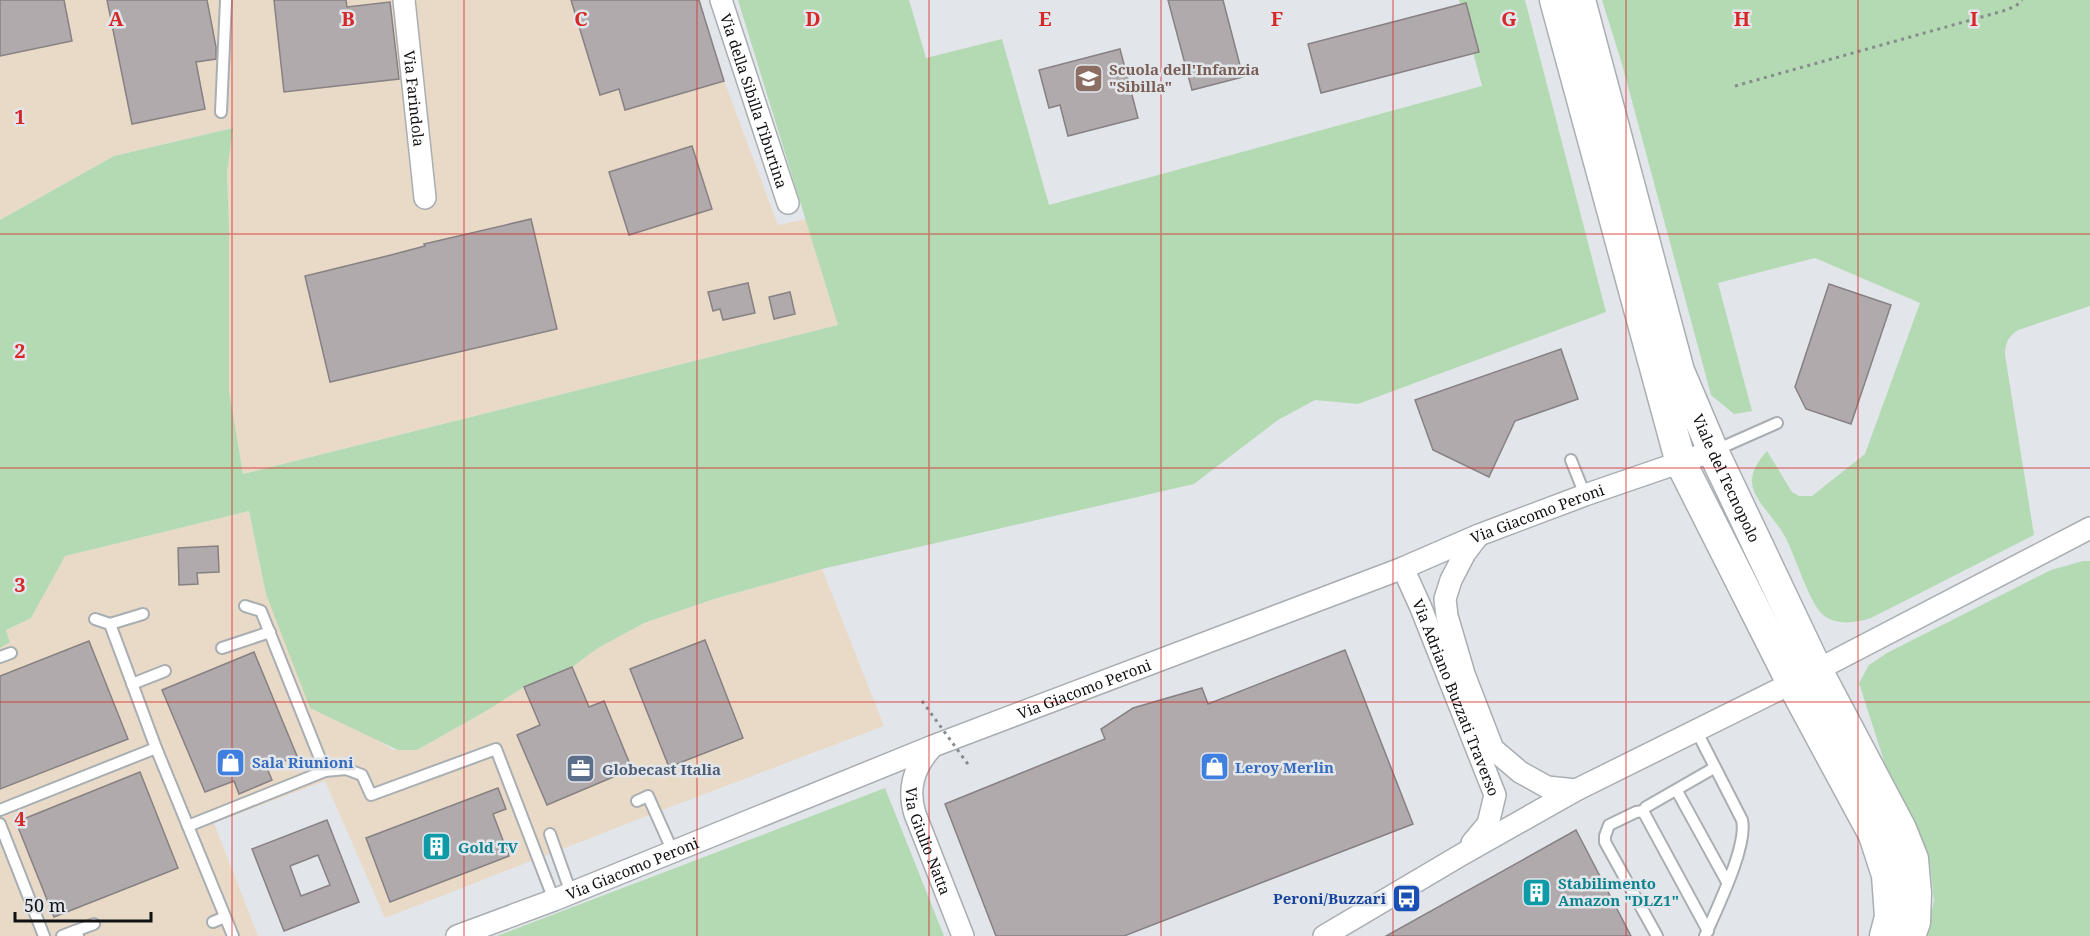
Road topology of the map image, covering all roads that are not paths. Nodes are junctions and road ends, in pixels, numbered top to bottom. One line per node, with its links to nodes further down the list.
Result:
1 (226, 0): 6 (lane)
2 (404, 0): 7 (street, Via Farindola)
3 (721, 0): 8 (street, Via della Sibilla Tiburtina)
4 (1555, 0): 12 (main road, Viale del Tecnopolo)
5 (1580, 0): 10 (main road, Viale del Tecnopolo)
6 (221, 112)
7 (425, 198)
8 (788, 203)
9 (1777, 423): 10 (lane)
10 (1713, 451): 12 (street, Via Giacomo Peroni); 26 (main road, Viale del Tecnopolo)
11 (1571, 460): 13 (lane)
12 (1681, 463): 13 (street, Via Giacomo Peroni); 26 (main road, Viale del Tecnopolo)
13 (1585, 495): 15 (street, Via Giacomo Peroni)
14 (2090, 528): 26 (street)
15 (1479, 535): 16 (street, Via Giacomo Peroni); 33 (street, Via Adriano Buzzati Traverso)
16 (1403, 568): 29 (street, Via Giacomo Peroni); 42 (street, Via Adriano Buzzati Traverso)
17 (245, 606): 21 (lane)
18 (142, 614): 20 (lane)
19 (95, 619): 20 (lane)
20 (110, 624): 27 (lane)
21 (270, 632): 22 (lane); 32 (lane)
22 (222, 648)
23 (11, 653): 24 (lane)
24 (0, 657)
25 (165, 671): 27 (lane)
26 (1804, 677): 28 (street); 57 (main road, Viale del Tecnopolo); 58 (main road, Viale del Tecnopolo)
27 (132, 684): 30 (lane)
28 (1696, 730): 31 (lane); 33 (street)
29 (933, 746): 41 (street, Via Giacomo Peroni); 54 (street, Via Giulio Natta)
30 (156, 748): 36 (lane); 39 (lane)
31 (1714, 768): 34 (lane); 43 (lane)
32 (325, 771): 39 (lane); 44 (lane)
33 (1576, 790): 42 (street)
34 (1677, 790): 37 (lane); 43 (lane)
35 (637, 801): 41 (lane)
36 (0, 810)
37 (1643, 811): 48 (lane); 56 (lane)
38 (0, 824): 50 (lane)
39 (188, 826): 45 (lane)
40 (550, 834): 44 (lane)
41 (673, 852): 44 (street, Via Giacomo Peroni)
42 (1461, 855): 55 (street)
43 (1727, 882): 48 (lane)
44 (563, 897): 53 (street, Via Giacomo Peroni)
45 (225, 917): 46 (lane); 52 (lane)
46 (213, 922)
47 (94, 924): 49 (lane)
48 (1707, 933)
49 (76, 934): 51 (lane)
50 (44, 936)
51 (62, 936)
52 (233, 936)
53 (457, 936)
54 (963, 936)
55 (1324, 936)
56 (1657, 936)
57 (1885, 936)
58 (1910, 936)

